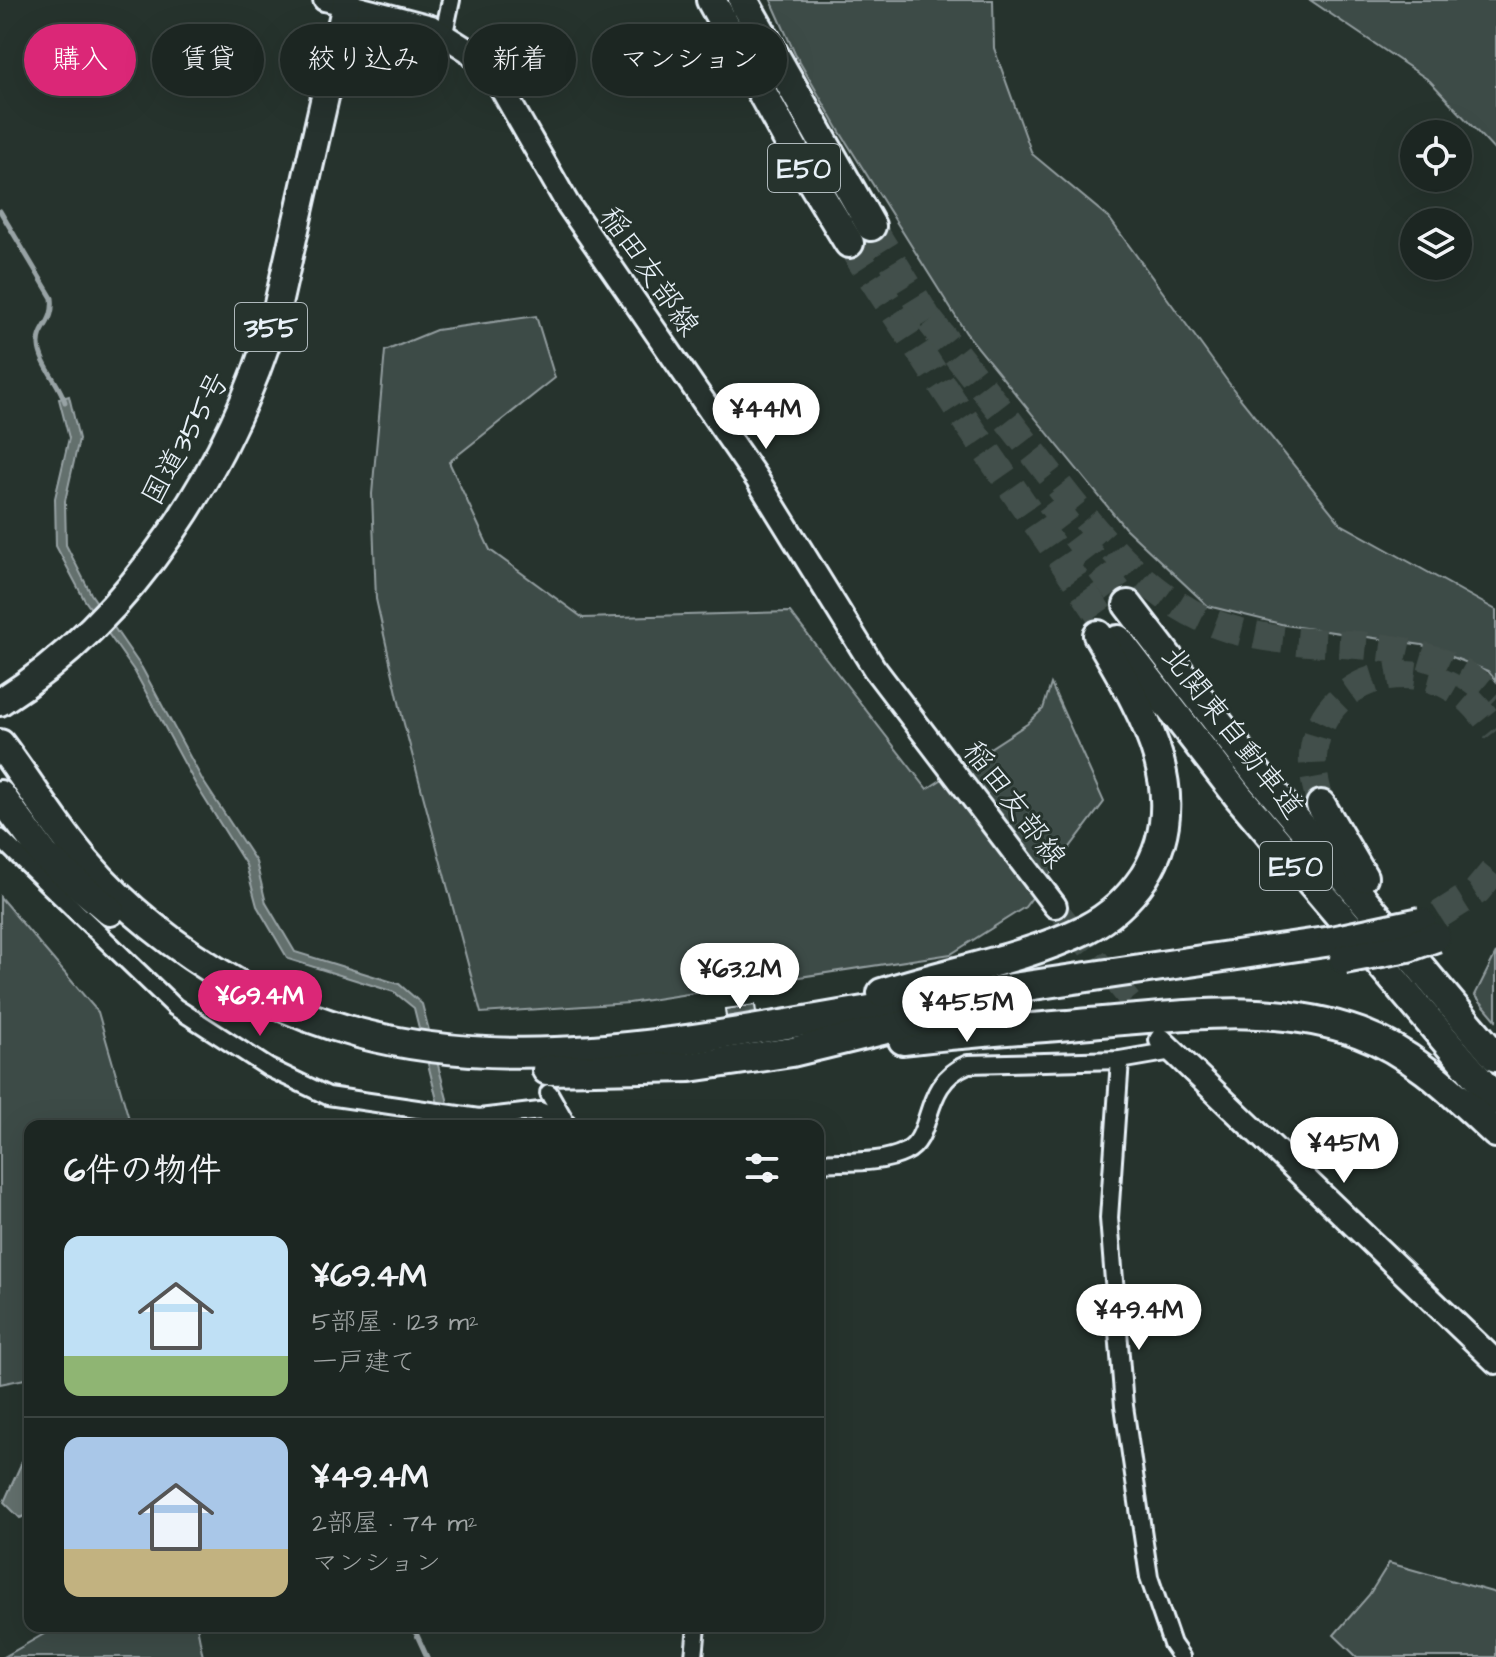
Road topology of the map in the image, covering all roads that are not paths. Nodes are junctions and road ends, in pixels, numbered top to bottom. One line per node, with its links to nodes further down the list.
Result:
1 (451, 0): 6 (street)
2 (711, 0): 3 (highway, E50)
3 (743, 0)
4 (339, 2): 5 (main road, 稲田友部線); 9 (highway, 国道355号 / 355)
5 (421, 24)
6 (446, 24)
7 (448, 36): 16 (main road, 稲田友部線)
8 (1128, 605): 22 (highway, 北関東自動車道 / E50)
9 (0, 702)
10 (0, 744): 19 (highway)
11 (0, 771): 15 (highway)
12 (0, 795): 15 (highway)
13 (1321, 805): 22 (highway)
14 (0, 838): 26 (street)
15 (91, 894): 21 (highway)
16 (1055, 906)
17 (1436, 927): 18 (highway, bridge)
18 (1338, 950): 19 (highway); 21 (highway)
19 (786, 1023): 25 (highway, 北関東自動車道 / E50)
20 (1166, 1045): 23 (street); 30 (main road)
21 (792, 1052): 28 (highway)
22 (1496, 1057)
23 (1120, 1060): 29 (street); 32 (street)
24 (549, 1093): 27 (street)
25 (1496, 1100)
26 (559, 1120)
27 (565, 1120)
28 (1496, 1133)
29 (824, 1163)
30 (1496, 1362)
31 (697, 1632): 33 (street)
32 (1174, 1653)
33 (698, 1656)

